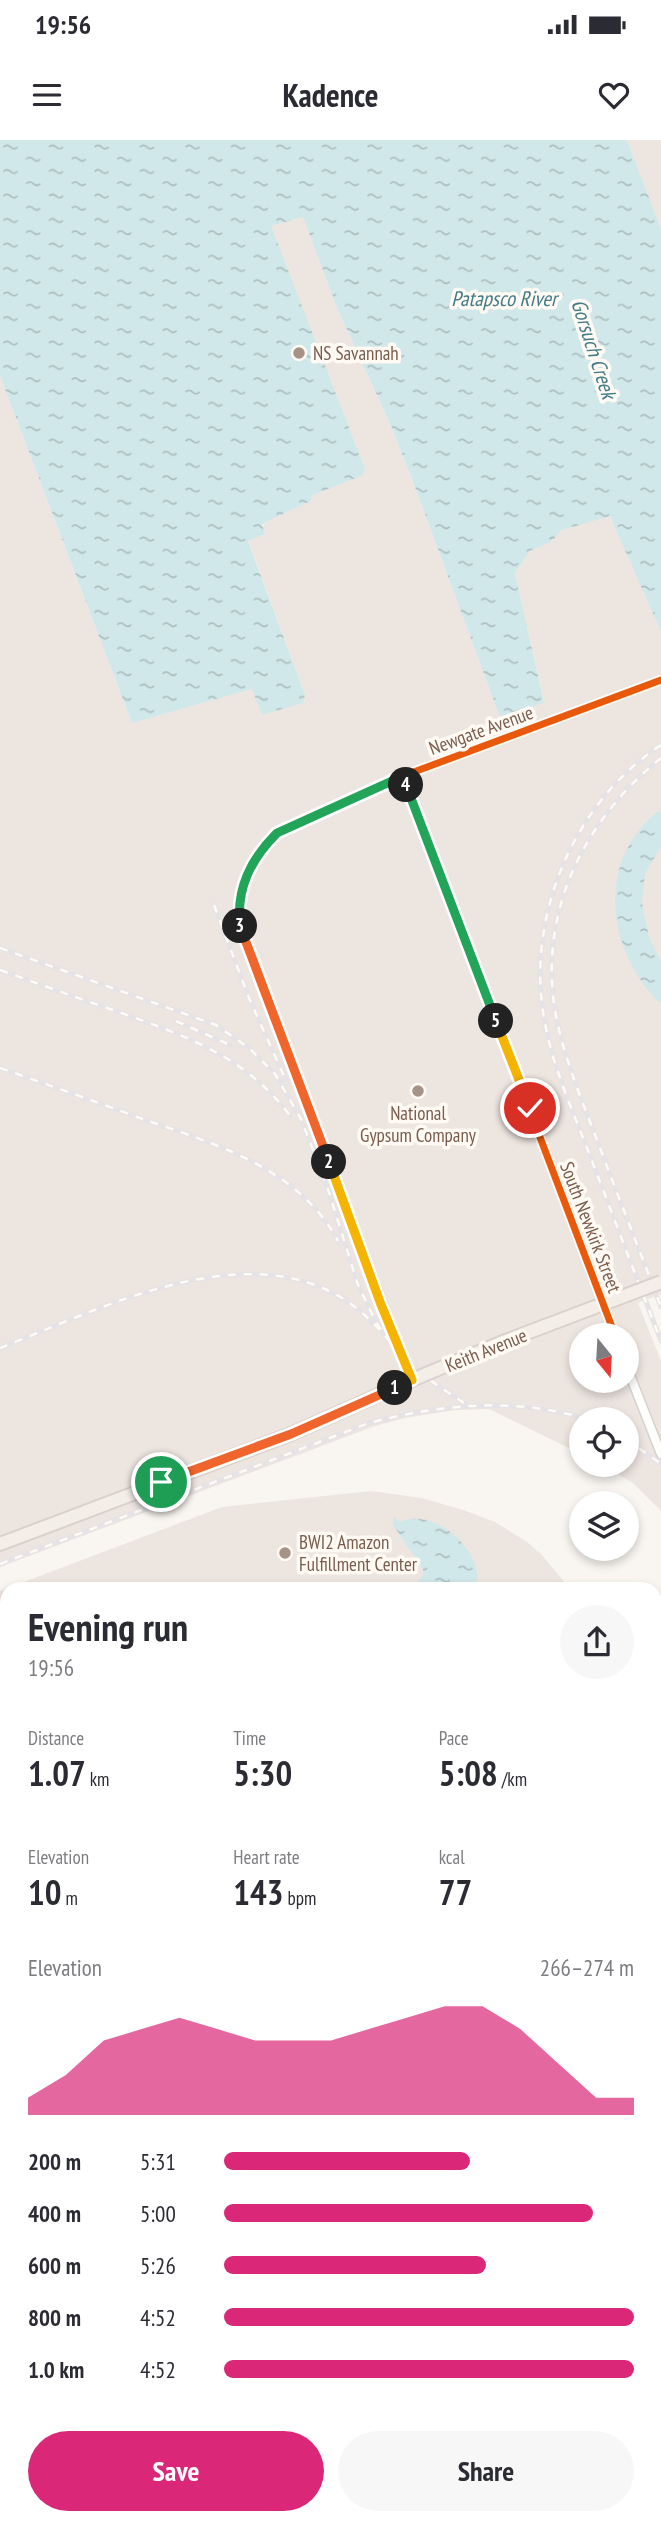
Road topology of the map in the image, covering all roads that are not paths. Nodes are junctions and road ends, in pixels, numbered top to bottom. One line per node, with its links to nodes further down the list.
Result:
1 (661, 680): 2 (street, Newgate Avenue)
2 (403, 776): 4 (street, South Newkirk Street); 7 (street, Newgate Avenue, bridge)
3 (661, 1282): 7 (main road, Keith Avenue, bridge)
4 (602, 1302): 5 (street, South Newkirk Street); 6 (street, Keith Avenue)
5 (610, 1323)
6 (449, 1363)
7 (412, 1380): 10 (main road, Keith Avenue)
8 (637, 1393): 9 (street)
9 (661, 1454)
10 (0, 1544)

